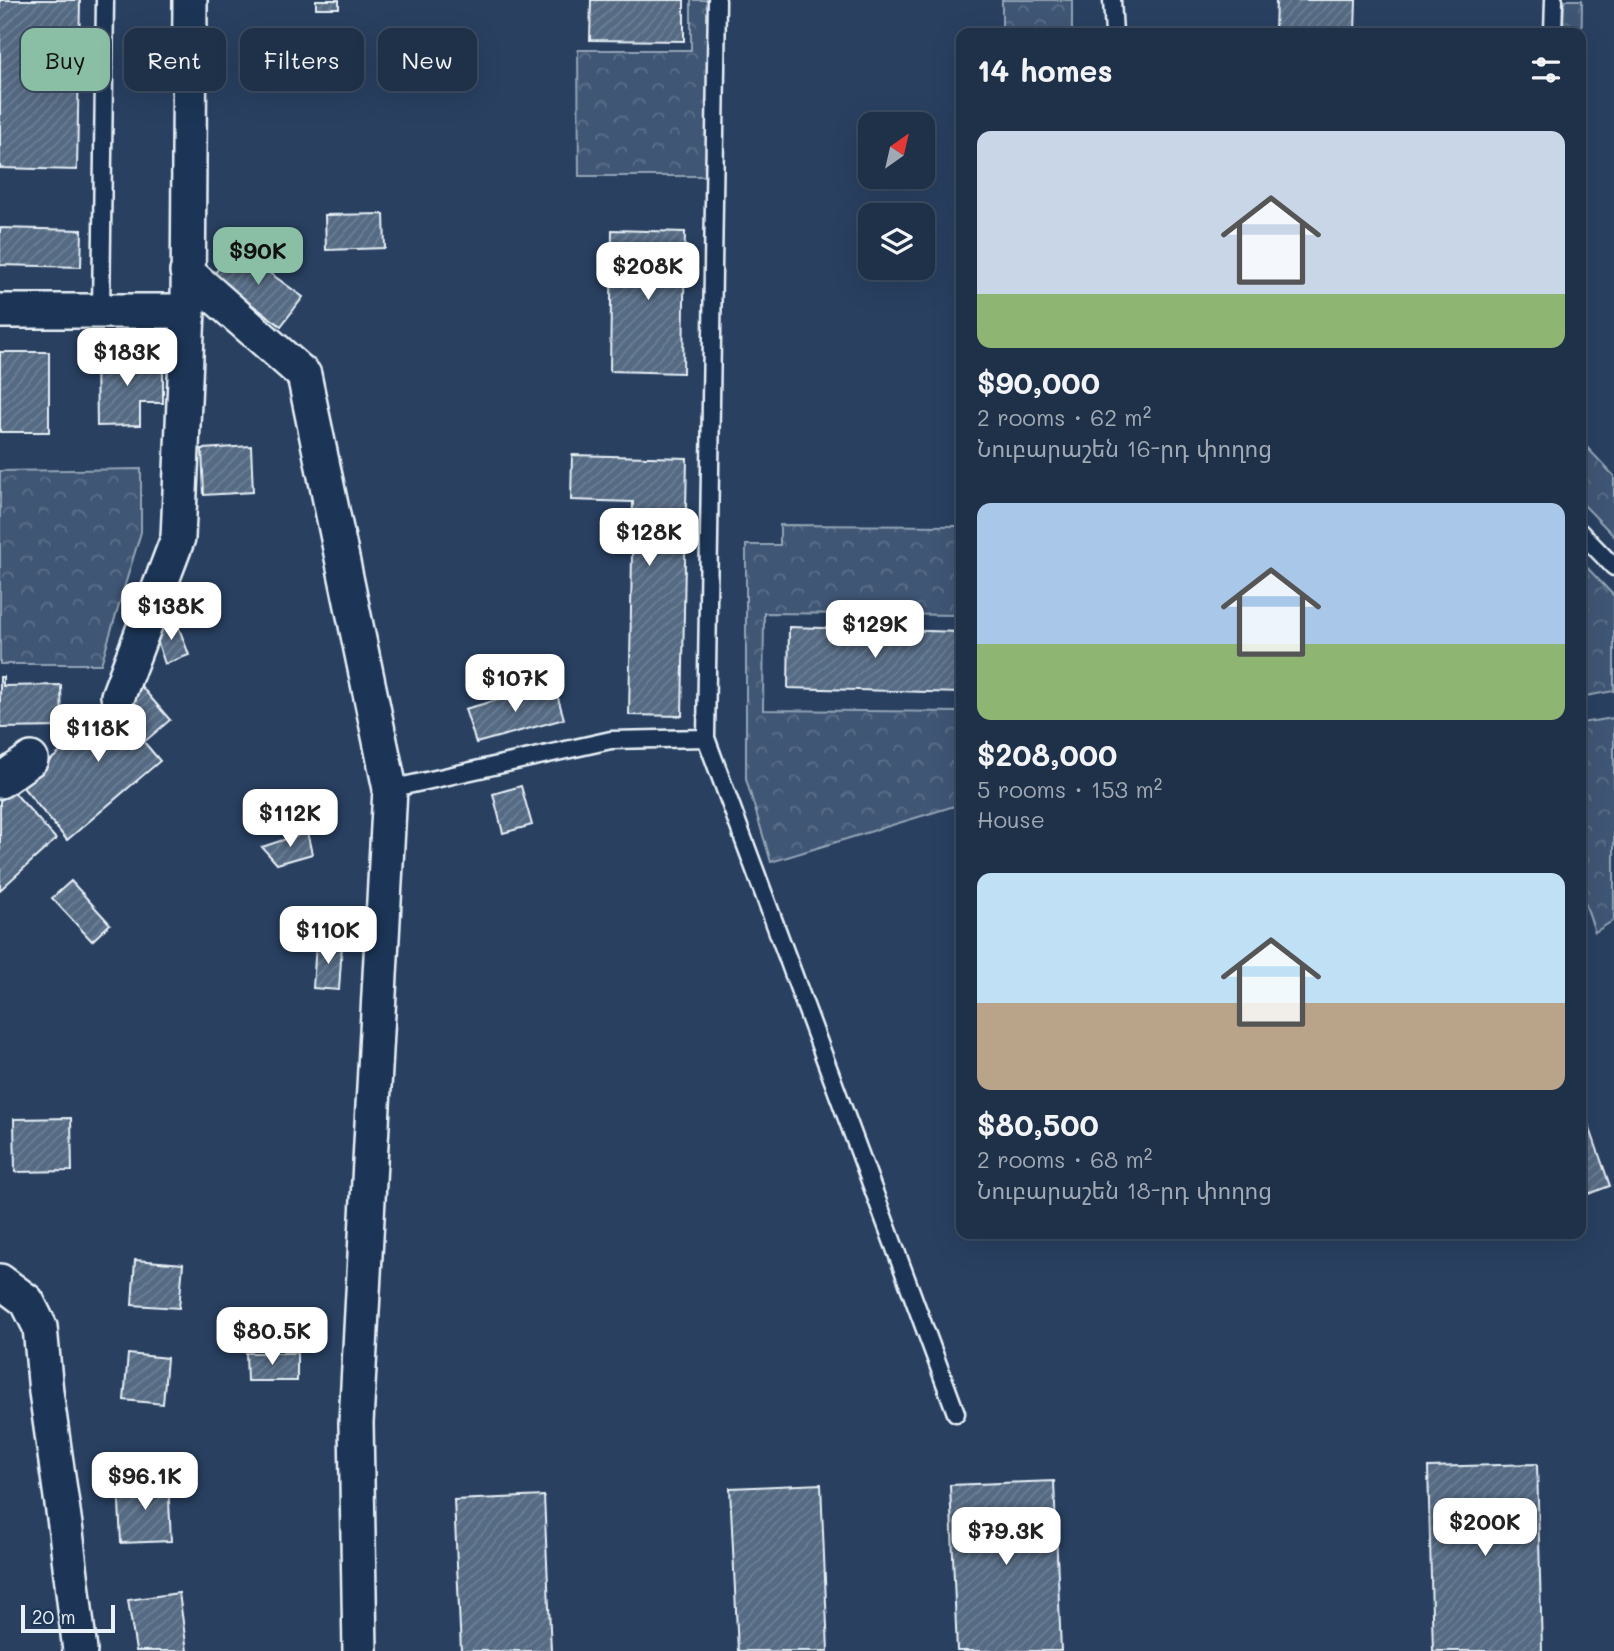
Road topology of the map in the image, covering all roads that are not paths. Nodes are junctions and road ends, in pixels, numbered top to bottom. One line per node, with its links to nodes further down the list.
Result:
1 (105, 0): 10 (lane)
2 (190, 0): 8 (street)
3 (717, 0): 15 (lane)
4 (1112, 0): 6 (lane)
5 (1553, 0): 7 (lane)
6 (1114, 28)
7 (1553, 28)
8 (187, 272): 11 (street); 18 (street)
9 (0, 311): 10 (street)
10 (102, 311): 11 (street)
11 (188, 311): 14 (street)
12 (1586, 538): 13 (lane)
13 (1614, 567)
14 (118, 696)
15 (706, 738): 18 (lane); 20 (lane)
16 (31, 758): 17 (street)
17 (0, 781)
18 (390, 789): 22 (street)
19 (0, 1281): 21 (street)
20 (956, 1413)
21 (80, 1651)
22 (360, 1651)

